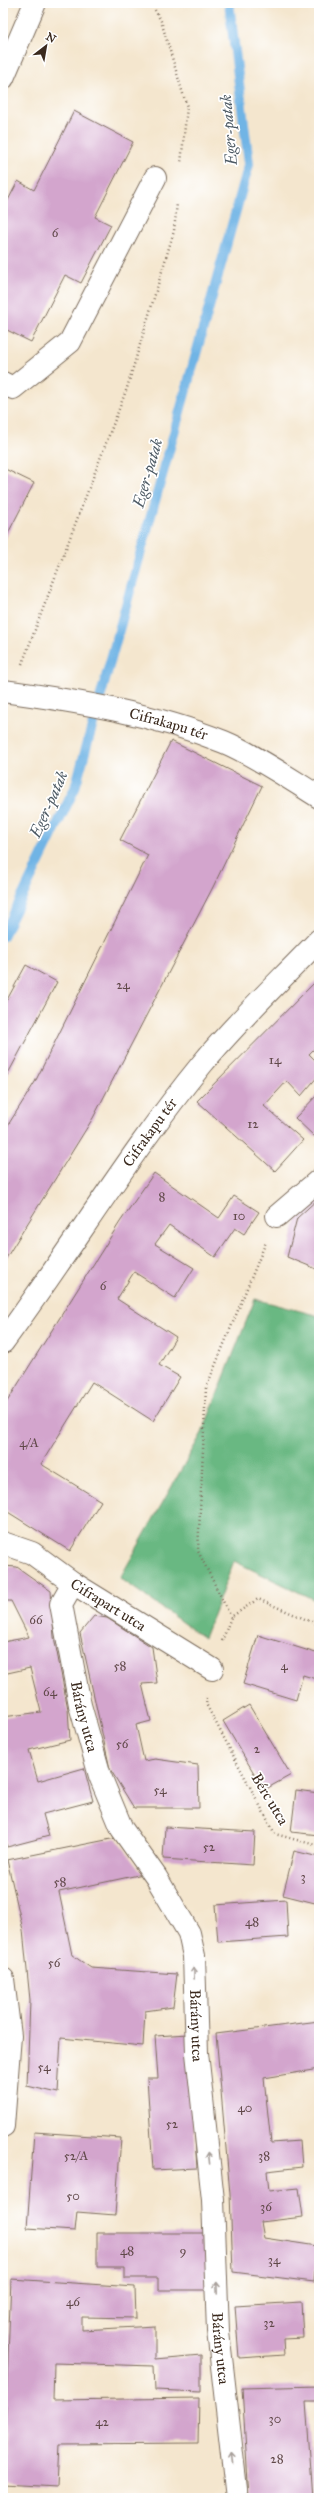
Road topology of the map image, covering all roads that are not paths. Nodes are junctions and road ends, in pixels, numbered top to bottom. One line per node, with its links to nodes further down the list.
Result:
1 (35, 3): 2 (street)
2 (3, 78)
3 (155, 178): 4 (street)
4 (8, 385)
5 (7, 692): 6 (street, Cifrakapu tér)
6 (319, 797)
7 (319, 940): 10 (street, Cifrakapu tér)
8 (319, 1180): 9 (street)
9 (277, 1216)
10 (3, 1342)
11 (3, 1543): 12 (street, Cifrapart utca)
12 (73, 1583): 13 (street, Cifrapart utca); 16 (street, Bárány utca, one-way to 12)
13 (212, 1669)
14 (3, 1979): 15 (street)
15 (3, 2126)
16 (237, 2498)

